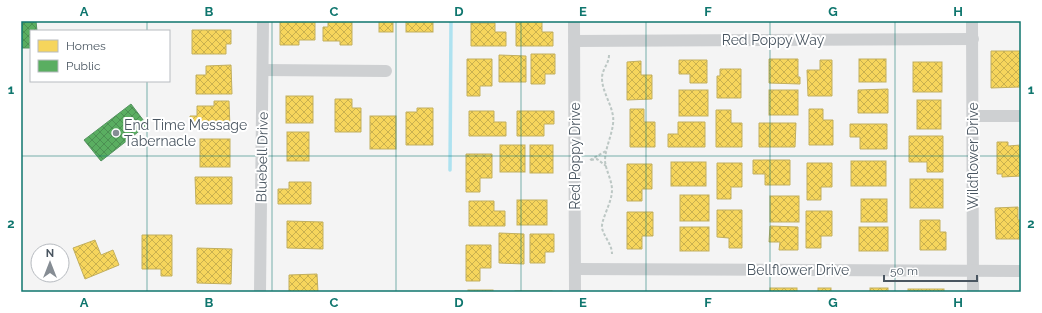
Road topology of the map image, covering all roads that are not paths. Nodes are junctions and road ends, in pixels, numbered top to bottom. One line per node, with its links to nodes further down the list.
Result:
1 (263, 21): 6 (street, Bluebell Drive)
2 (574, 21): 5 (street, Red Poppy Drive)
3 (972, 21): 4 (street, Wildflower Drive)
4 (973, 39): 5 (street, Red Poppy Way); 8 (street, Wildflower Drive)
5 (574, 41): 10 (street, Red Poppy Drive)
6 (263, 70): 7 (street); 13 (street, Bluebell Drive)
7 (386, 71)
8 (973, 116): 9 (street); 11 (street, Wildflower Drive)
9 (1021, 116)
10 (575, 269): 11 (street, Bellflower Drive); 14 (street, Red Poppy Drive)
11 (973, 271): 12 (street, Bellflower Drive); 15 (street, Wildflower Drive)
12 (1021, 271)
13 (260, 292)
14 (575, 292)
15 (973, 292)

